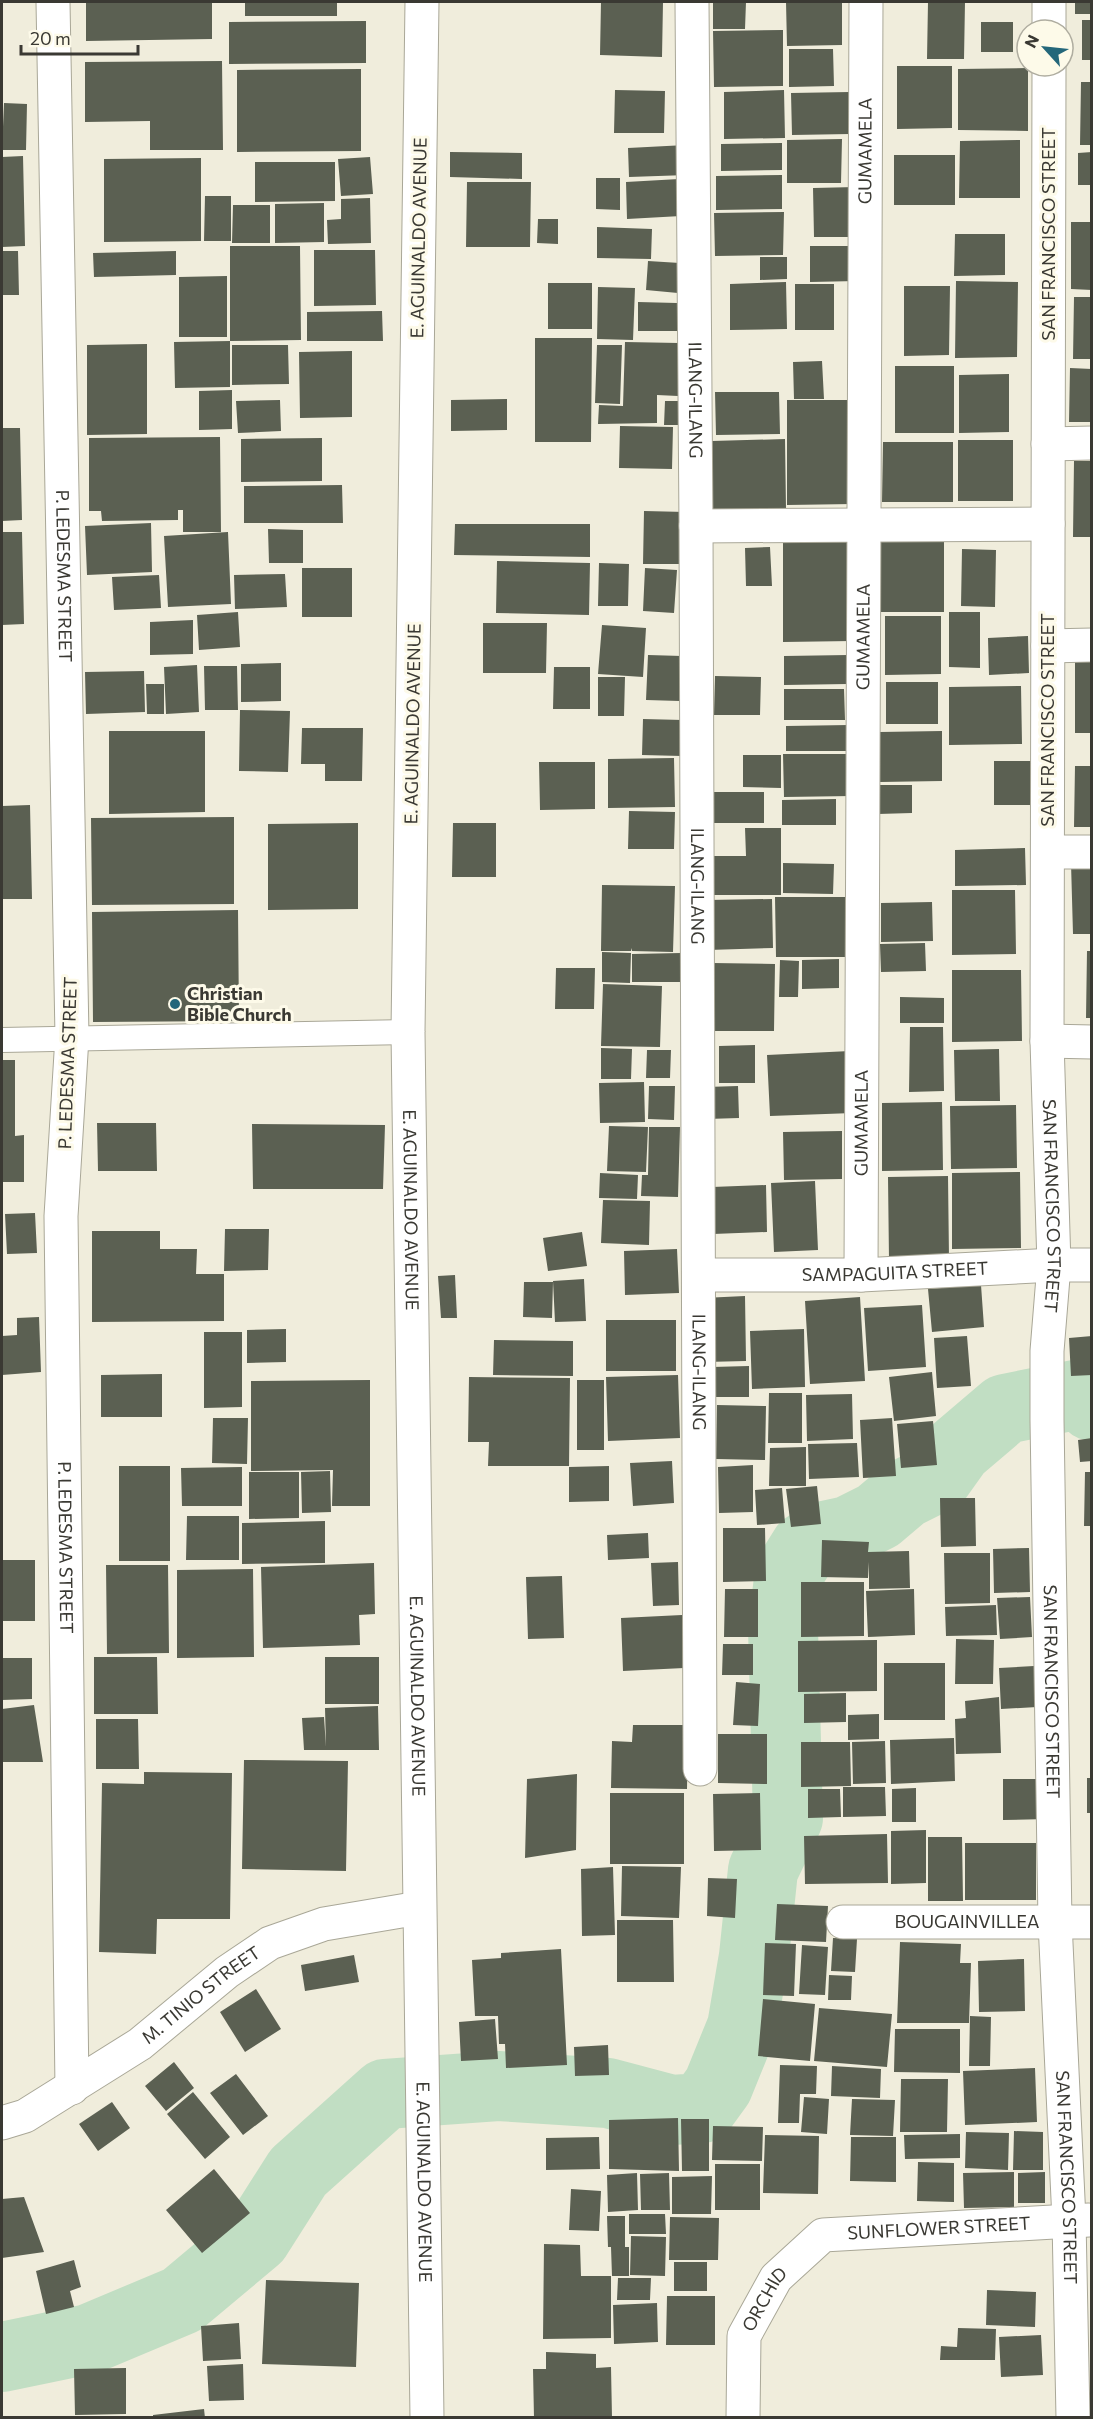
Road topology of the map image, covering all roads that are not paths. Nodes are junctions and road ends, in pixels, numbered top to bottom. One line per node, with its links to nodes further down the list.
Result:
1 (53, 2): 18 (street, P. LEDESMA STREET)
2 (422, 2): 17 (street, E. AGUINALDO AVENUE)
3 (692, 2): 12 (street, ILANG-ILANG)
4 (866, 2): 11 (street, GUMAMELA)
5 (1049, 2): 6 (street)
6 (1049, 18)
7 (1049, 78): 9 (street, SAN FRANCISCO STREET)
8 (1092, 443): 9 (street)
9 (1048, 444): 10 (street, SAN FRANCISCO STREET)
10 (1048, 524): 11 (street); 14 (street, SAN FRANCISCO STREET)
11 (864, 525): 12 (street); 25 (street, GUMAMELA)
12 (696, 526): 24 (street, ILANG-ILANG)
13 (1092, 645): 14 (street)
14 (1048, 646): 15 (street, SAN FRANCISCO STREET)
15 (1048, 852): 16 (street); 20 (street, SAN FRANCISCO STREET)
16 (1092, 852)
17 (408, 1032): 18 (lane); 27 (street, E. AGUINALDO AVENUE)
18 (72, 1037): 19 (lane); 31 (street, P. LEDESMA STREET)
19 (2, 1040)
20 (1047, 1041): 21 (street); 22 (street, SAN FRANCISCO STREET)
21 (1092, 1042)
22 (1054, 1265): 23 (street, SAMPAGUITA STREET); 25 (street, SAMPAGUITA STREET); 29 (street, SAN FRANCISCO STREET)
23 (1092, 1265)
24 (699, 1275): 25 (street, SAMPAGUITA STREET); 26 (street, ILANG-ILANG)
25 (861, 1275)
26 (700, 1768)
27 (419, 1908): 31 (street, M. TINIO STREET); 35 (street, E. AGUINALDO AVENUE)
28 (843, 1922): 29 (street, BOUGAINVILLEA)
29 (1054, 1922): 30 (street, BOUGAINVILLEA); 33 (street, SAN FRANCISCO STREET)
30 (1092, 1922)
31 (72, 2088): 32 (street, M. TINIO STREET)
32 (2, 2123)
33 (1080, 2220): 34 (street, SUNFLOWER STREET); 37 (street, SAN FRANCISCO STREET)
34 (823, 2235): 36 (street, ORCHID)
35 (428, 2418)
36 (743, 2418)
37 (1073, 2418)

